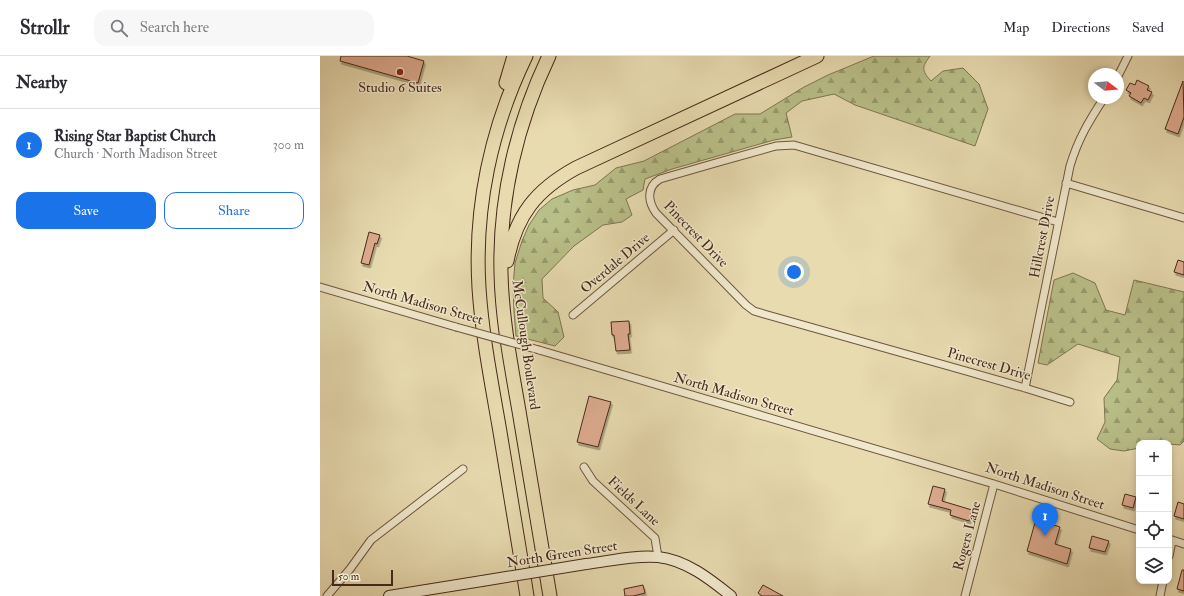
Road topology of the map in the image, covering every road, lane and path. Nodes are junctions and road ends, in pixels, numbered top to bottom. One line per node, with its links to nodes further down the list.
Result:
1 (514, 56): 8 (highway)
2 (526, 56): 8 (highway)
3 (549, 56): 14 (highway, McCullough Boulevard)
4 (817, 56): 14 (highway)
5 (1128, 56): 6 (street)
6 (1122, 68)
7 (1100, 104): 9 (street, Hillcrest Drive)
8 (489, 160): 28 (highway)
9 (1066, 183): 10 (street); 11 (street, Hillcrest Drive)
10 (1184, 218)
11 (1058, 222): 12 (street, Pinecrest Drive); 16 (street, Hillcrest Drive)
12 (674, 230): 15 (street, Overdale Drive); 16 (street, Pinecrest Drive)
13 (320, 287): 20 (street, North Madison Street, bridge)
14 (502, 302): 29 (highway, McCullough Boulevard)
15 (573, 315)
16 (1025, 388): 17 (street, Pinecrest Drive)
17 (1070, 402)
18 (584, 467): 24 (street, Fields Lane)
19 (463, 469): 26 (street)
20 (994, 484): 21 (street, North Madison Street); 31 (street, Rogers Lane)
21 (1136, 529)
22 (1172, 540): 23 (street)
23 (1184, 544)
24 (658, 557): 27 (street, North Green Street, bridge); 30 (street, North Green Street)
25 (1163, 584): 32 (street)
26 (327, 596)
27 (389, 596)
28 (527, 596)
29 (550, 596)
30 (731, 596)
31 (965, 596)
32 (1160, 596)

